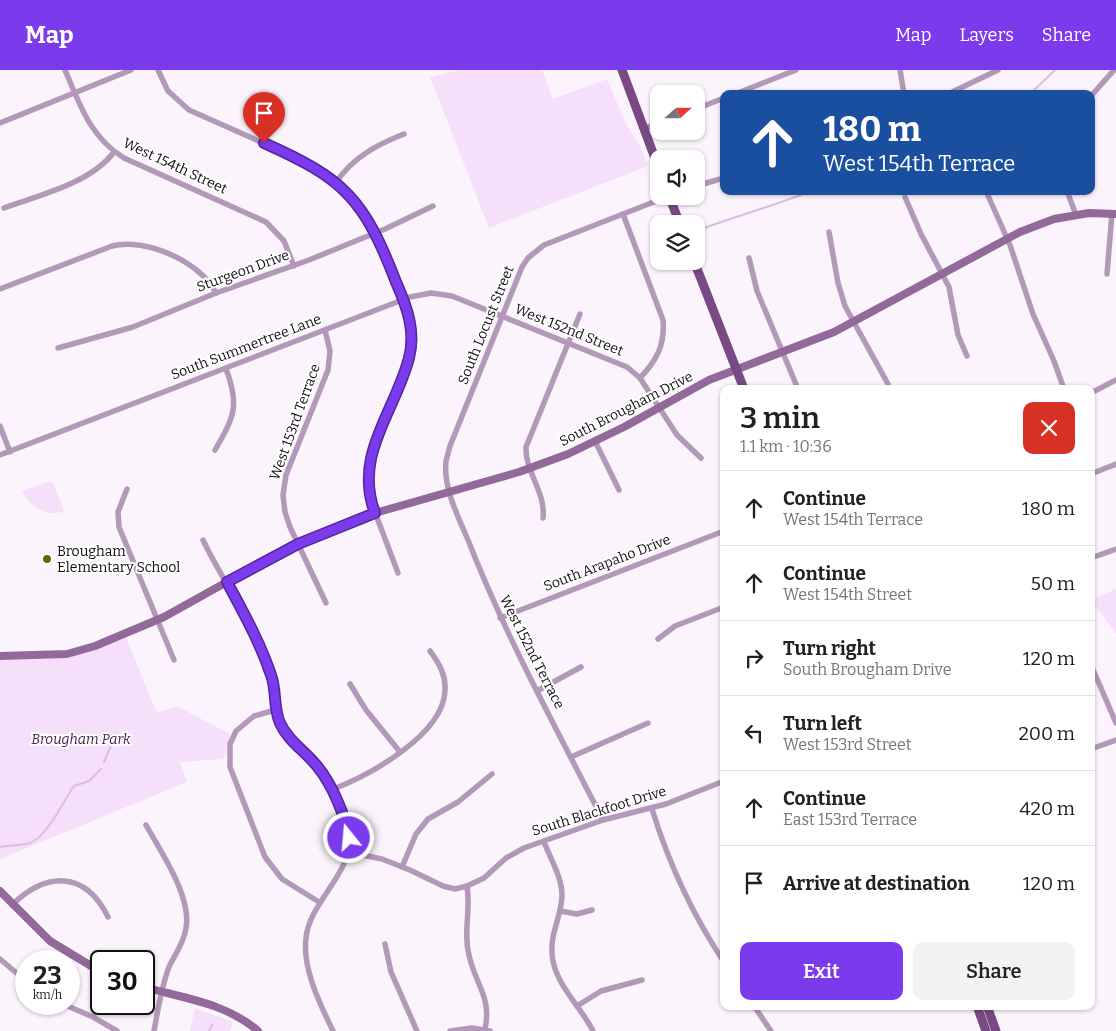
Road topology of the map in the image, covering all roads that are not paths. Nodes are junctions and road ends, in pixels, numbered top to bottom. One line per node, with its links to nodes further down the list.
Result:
1 (65, 70): 13 (street, West 154th Street)
2 (131, 70): 13 (street)
3 (158, 70): 23 (street)
4 (622, 70): 18 (main road)
5 (796, 70): 9 (street)
6 (900, 70): 10 (street)
7 (998, 70): 11 (street)
8 (1114, 70): 12 (street)
9 (745, 90)
10 (903, 90)
11 (957, 90)
12 (1095, 91)
13 (74, 92): 16 (street); 21 (street, West 154th Street)
14 (720, 100): 15 (street)
15 (705, 105)
16 (0, 124)
17 (650, 126): 18 (street)
18 (643, 129): 20 (main road)
19 (404, 134): 23 (street)
20 (651, 150)
21 (114, 152): 30 (street); 38 (street, West 154th Street)
22 (720, 179): 24 (street)
23 (336, 182): 35 (street)
24 (705, 183)
25 (988, 195): 36 (street)
26 (1068, 195): 33 (street)
27 (905, 197): 40 (street)
28 (650, 203): 31 (street, South Locust Street)
29 (433, 206): 35 (street, Sturgeon Drive)
30 (4, 208)
31 (623, 214): 46 (street, South Locust Street); 55 (street)
32 (1114, 214): 33 (street, South Brougham Drive); 41 (street)
33 (1076, 215): 36 (street, South Brougham Drive)
34 (829, 232): 47 (street)
35 (376, 233): 38 (street, Sturgeon Drive); 44 (street)
36 (1006, 238): 40 (street, South Brougham Drive); 60 (street)
37 (750, 258): 51 (street)
38 (294, 266): 43 (street, Sturgeon Drive)
39 (698, 270): 54 (main road)
40 (942, 273): 47 (street, South Brougham Drive); 52 (street)
41 (1107, 274)
42 (0, 290): 43 (street)
43 (216, 293): 50 (street, Sturgeon Drive)
44 (404, 300): 46 (street, South Summertree Lane); 48 (street, South Summertree Lane); 75 (street)
45 (580, 314): 49 (street)
46 (502, 316): 49 (street, West 152nd Street); 74 (street, South Locust Street)
47 (853, 322): 51 (street, South Brougham Drive); 57 (street)
48 (325, 330): 53 (street, South Summertree Lane); 79 (street, West 153rd Terrace)
49 (568, 342): 55 (street, West 152nd Street); 70 (street)
50 (58, 348)
51 (782, 352): 54 (street, South Brougham Drive); 59 (street)
52 (967, 356)
53 (226, 369): 65 (street); 66 (street, South Summertree Lane)
54 (737, 370): 58 (main road); 62 (street, South Brougham Drive)
55 (640, 378): 62 (street, West 152nd Street)
56 (1116, 380): 61 (street)
57 (888, 384)
58 (743, 385)
59 (796, 385)
60 (1063, 385)
61 (1095, 391)
62 (658, 407): 64 (street, South Brougham Drive); 68 (street, West 152nd Street)
63 (0, 426): 66 (street)
64 (595, 441): 70 (street, South Brougham Drive); 73 (street)
65 (215, 450)
66 (10, 452): 67 (street, South Summertree Lane)
67 (0, 455)
68 (701, 458)
69 (1116, 464): 71 (street)
70 (530, 468): 74 (street, South Brougham Drive); 76 (street)
71 (1095, 472)
72 (127, 489): 87 (street)
73 (619, 490)
74 (450, 491): 75 (street, South Brougham Drive); 86 (street, West 152nd Terrace)
75 (375, 513): 79 (street, South Brougham Drive); 82 (street)
76 (543, 518)
77 (720, 533): 86 (street, South Arapaho Drive)
78 (203, 540): 83 (street)
79 (298, 544): 83 (street, South Brougham Drive); 84 (street, West 153rd Terrace)
80 (1116, 549): 81 (street)
81 (1095, 557)
82 (398, 573)
83 (227, 582): 87 (street, South Brougham Drive); 96 (street)
84 (326, 603)
85 (720, 609): 88 (street)
86 (500, 618): 95 (street, West 152nd Terrace)
87 (157, 620): 90 (street, South Brougham Drive); 91 (street)
88 (658, 639)
89 (430, 651): 101 (street)
90 (0, 656)
91 (174, 660)
92 (581, 668): 95 (street)
93 (1095, 674): 98 (street)
94 (350, 684): 101 (street)
95 (538, 691): 102 (street, West 152nd Terrace)
96 (275, 710): 105 (street); 114 (street)
97 (648, 723): 102 (street)
98 (1116, 723)
99 (1116, 740): 100 (street)
100 (1095, 748)
101 (400, 752): 105 (street)
102 (572, 757): 107 (street, West 152nd Terrace)
103 (492, 774): 111 (street)
104 (720, 783): 106 (street, South Blackfoot Drive)
105 (331, 790): 110 (street)
106 (652, 809): 107 (street, South Blackfoot Drive); 120 (street)
107 (604, 820): 109 (street, South Blackfoot Drive)
108 (146, 825): 126 (street)
109 (544, 842): 112 (street, South Blackfoot Drive); 117 (street)
110 (348, 852): 111 (street, South Blackfoot Drive); 114 (street)
111 (402, 866): 112 (street, South Blackfoot Drive)
112 (466, 886): 132 (street)
113 (0, 891): 115 (street)
114 (319, 902): 136 (street)
115 (12, 905): 118 (street); 122 (street)
116 (592, 910): 117 (street)
117 (560, 911): 127 (street)
118 (108, 916)
119 (384, 944): 137 (street)
120 (720, 956)
121 (0, 959): 123 (street)
122 (90, 965)
123 (15, 972)
124 (642, 980): 127 (street)
125 (155, 990): 126 (street)
126 (162, 992): 134 (street); 135 (street)
127 (577, 1006): 139 (street)
128 (757, 1010): 140 (street)
129 (978, 1010): 141 (main road)
130 (988, 1010): 142 (main road)
131 (80, 1012): 133 (street)
132 (488, 1030): 138 (street)
133 (117, 1031)
134 (154, 1031)
135 (258, 1031)
136 (333, 1031)
137 (417, 1031)
138 (450, 1031)
139 (593, 1031)
140 (771, 1031)
141 (986, 1031)
142 (996, 1031)

